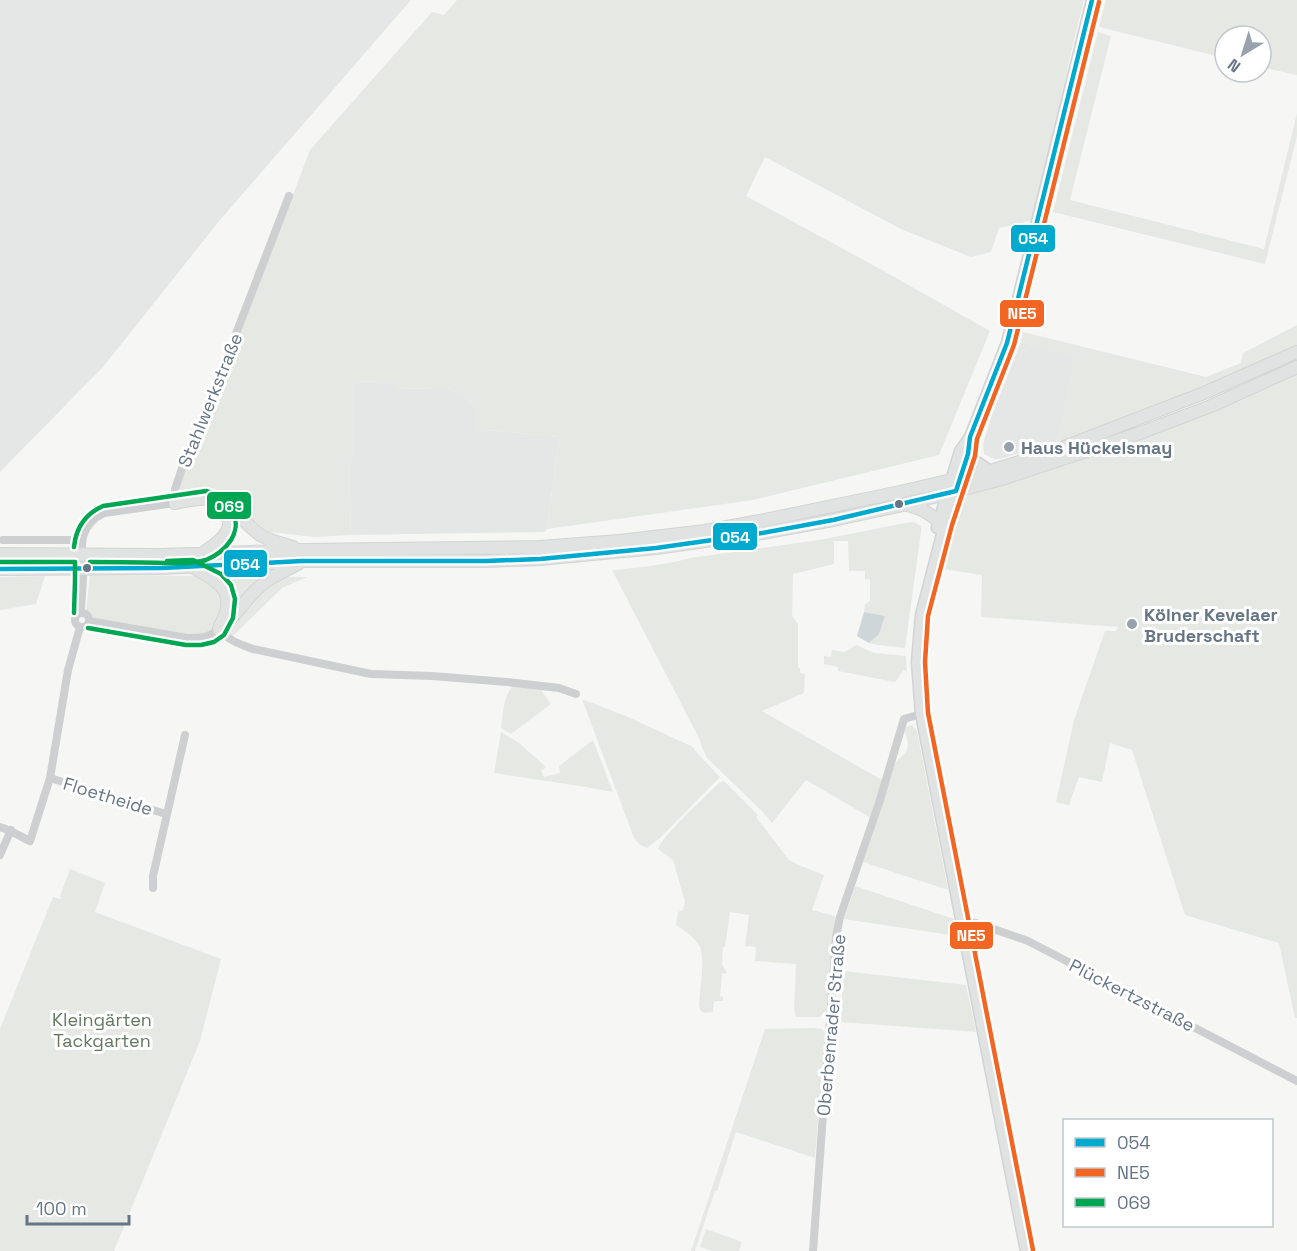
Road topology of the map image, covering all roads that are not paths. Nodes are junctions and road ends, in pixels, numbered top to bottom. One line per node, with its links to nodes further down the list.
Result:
1 (1092, 0): 5 (main road)
2 (289, 196): 11 (street, Stahlwerkstraße)
3 (1297, 352): 7 (main road)
4 (1297, 367): 9 (main road)
5 (970, 437): 6 (main road); 8 (main road)
6 (968, 454): 7 (main road); 8 (main road)
7 (990, 471): 8 (main road)
8 (956, 478): 9 (main road); 18 (main road)
9 (952, 492): 12 (main road); 13 (main road); 20 (main road)
10 (207, 498): 11 (main road); 17 (main road); 18 (main road)
11 (175, 503): 15 (street)
12 (903, 505): 13 (main road); 18 (main road)
13 (938, 521): 20 (main road)
14 (3, 540): 15 (street)
15 (81, 540): 22 (street)
16 (0, 554): 17 (main road, bridge)
17 (202, 554): 18 (main road)
18 (303, 556): 19 (main road); 25 (main road)
19 (191, 567): 21 (main road, bridge); 25 (main road)
20 (933, 567): 27 (main road)
21 (0, 569)
22 (81, 613): 23 (street); 24 (street)
23 (88, 621): 24 (street); 25 (street)
24 (80, 627): 29 (street)
25 (219, 629): 26 (street)
26 (576, 694)
27 (921, 714): 35 (main road); 37 (street, Oberbenrader Straße)
28 (185, 735): 30 (street, Floetheide)
29 (50, 778): 30 (street, Floetheide); 32 (street)
30 (166, 814): 34 (street, Floetheide)
31 (0, 827): 32 (street)
32 (11, 830): 33 (street)
33 (0, 855)
34 (153, 888)
35 (963, 922): 36 (street, Plückertzstraße); 38 (main road)
36 (1297, 1081)
37 (813, 1251)
38 (1026, 1251)

